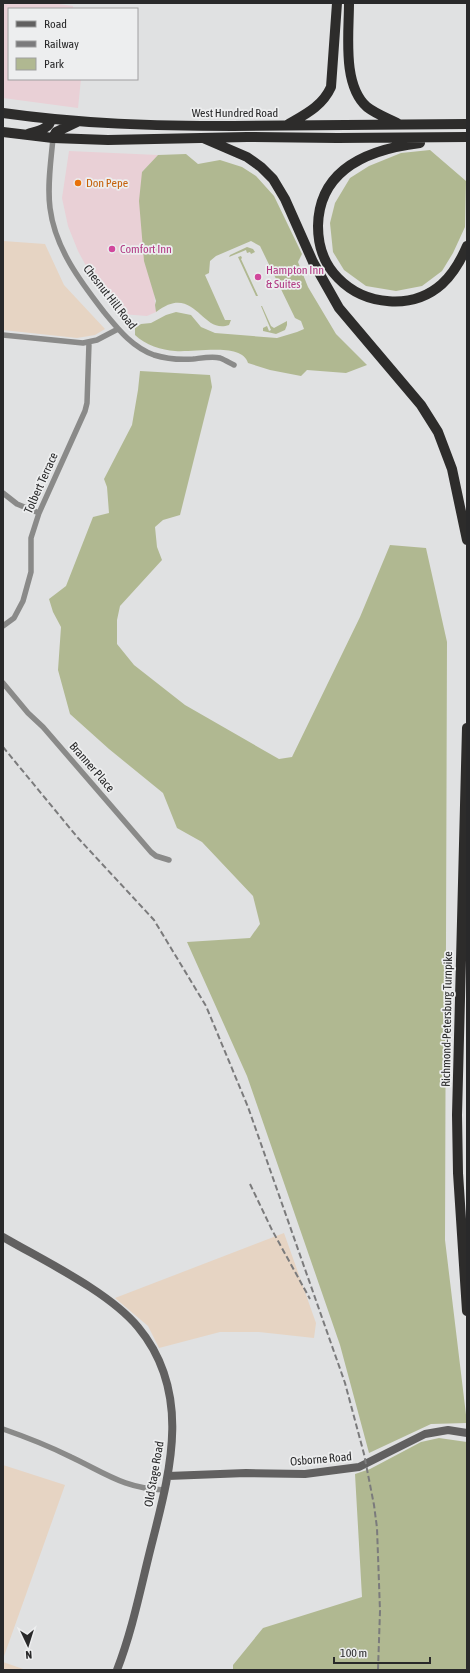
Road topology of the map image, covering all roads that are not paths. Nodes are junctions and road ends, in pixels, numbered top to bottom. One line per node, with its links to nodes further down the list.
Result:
1 (337, 3): 8 (highway)
2 (349, 3): 6 (highway)
3 (3, 113): 4 (highway, West Hundred Road)
4 (51, 119): 5 (highway, West Hundred Road); 10 (highway)
5 (78, 122): 8 (highway, West Hundred Road); 12 (highway)
6 (401, 124): 7 (highway, West Hundred Road); 8 (highway, West Hundred Road)
7 (467, 124)
8 (285, 126)
9 (3, 132): 10 (highway, West Hundred Road)
10 (26, 135): 12 (highway, West Hundred Road)
11 (467, 137): 13 (highway, West Hundred Road); 14 (highway)
12 (53, 138): 13 (highway, West Hundred Road); 15 (street, Chesnut Hill Road)
13 (203, 138): 21 (highway)
14 (467, 246)
15 (118, 329): 17 (street); 18 (street, Chesnut Hill Road)
16 (3, 335): 17 (street)
17 (89, 343): 20 (street, Tolbert Terrace)
18 (234, 365)
19 (3, 493): 20 (street)
20 (39, 513): 22 (street, Tolbert Terrace)
21 (467, 540)
22 (3, 626)
23 (3, 683): 25 (street, Branner Place)
24 (467, 728): 27 (highway, Richmond-Petersburg Turnpike)
25 (168, 860)
26 (3, 1237): 30 (street, Old Stage Road)
27 (467, 1311)
28 (3, 1429): 31 (street)
29 (467, 1433): 30 (street, Osborne Road)
30 (168, 1476): 31 (street, Old Stage Road)
31 (165, 1490): 32 (street, Old Stage Road)
32 (117, 1670)

